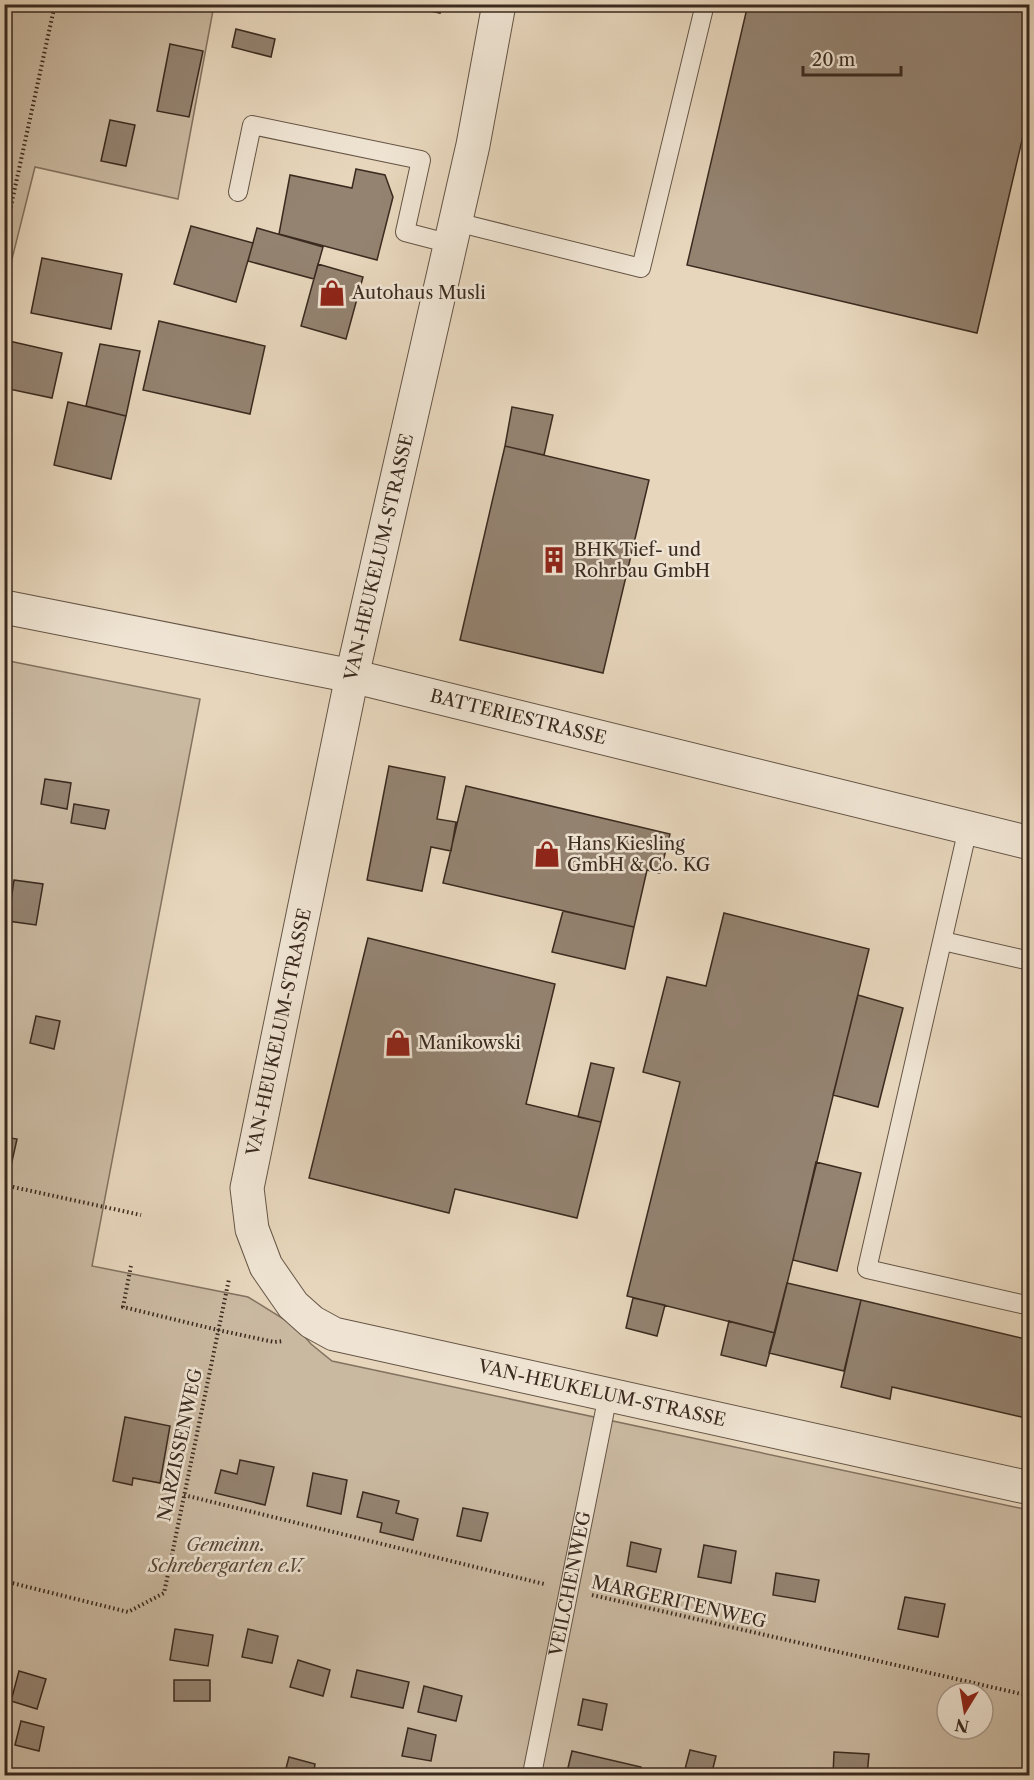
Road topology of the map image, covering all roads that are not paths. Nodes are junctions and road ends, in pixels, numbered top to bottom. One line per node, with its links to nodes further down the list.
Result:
1 (499, 4): 4 (street, VAN-HEUKELUM-STRASSE)
2 (705, 4): 4 (lane)
3 (238, 192): 4 (lane)
4 (453, 233): 6 (street, VAN-HEUKELUM-STRASSE)
5 (4, 607): 6 (street, BATTERIESTRASSE)
6 (352, 676): 7 (street, BATTERIESTRASSE); 12 (street, VAN-HEUKELUM-STRASSE)
7 (968, 828): 8 (street, BATTERIESTRASSE); 9 (lane)
8 (1029, 843)
9 (942, 941): 10 (lane); 11 (lane)
10 (1029, 961)
11 (1029, 1306)
12 (608, 1395): 13 (street, VAN-HEUKELUM-STRASSE); 14 (lane, VEILCHENWEG)
13 (1029, 1488)
14 (532, 1774)

